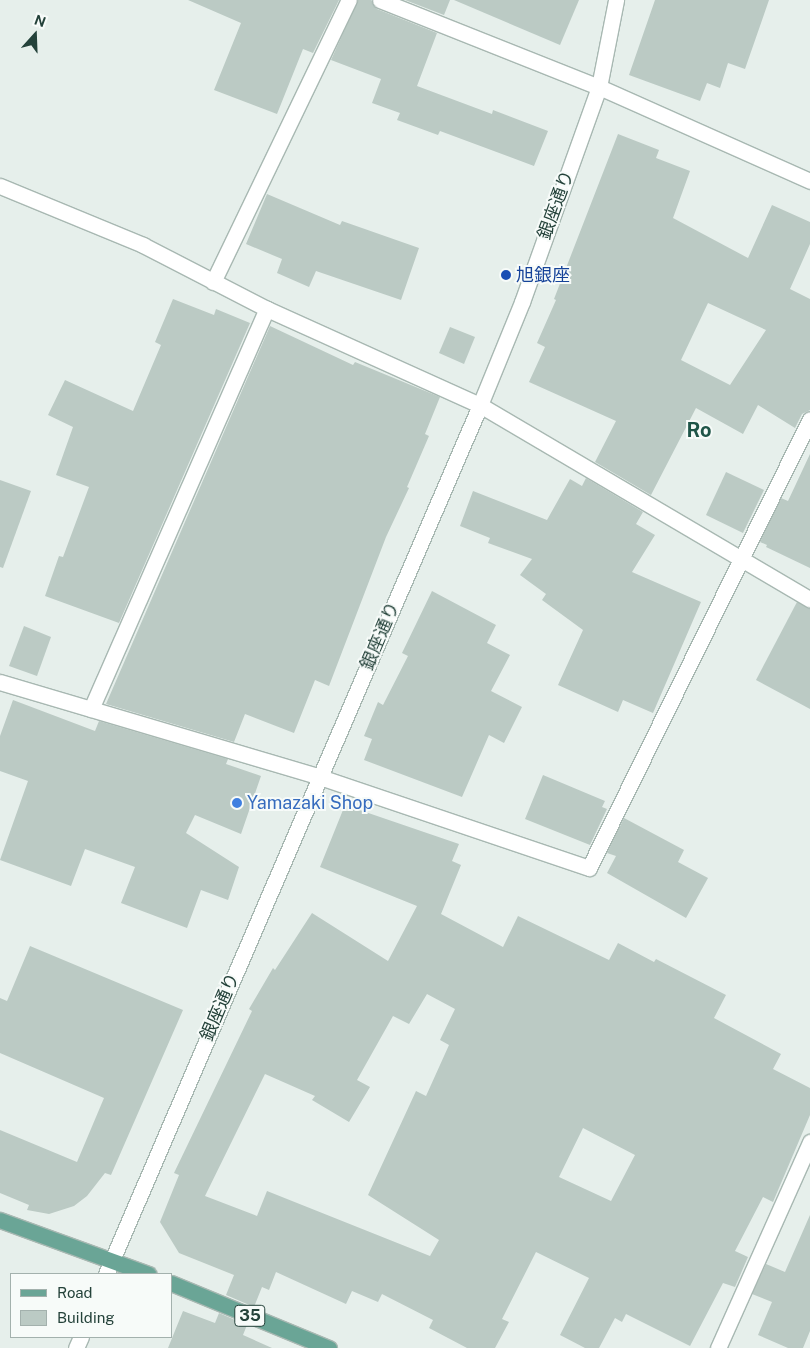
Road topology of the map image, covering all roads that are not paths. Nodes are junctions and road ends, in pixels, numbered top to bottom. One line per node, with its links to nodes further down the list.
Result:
1 (349, 0): 7 (street)
2 (380, 0): 4 (street)
3 (616, 0): 4 (street, 銀座通り)
4 (599, 87): 5 (street); 9 (street, 銀座通り)
5 (810, 181)
6 (0, 186): 7 (street)
7 (213, 282): 8 (street)
8 (266, 309): 9 (street); 14 (street)
9 (480, 405): 11 (street); 15 (street, 銀座通り)
10 (810, 419): 11 (street)
11 (742, 560): 12 (street); 15 (street)
12 (810, 599)
13 (0, 682): 14 (street)
14 (91, 709): 15 (street)
15 (320, 777): 18 (street, 銀座通り)
16 (810, 1142): 23 (street)
17 (0, 1220): 18 (main road)
18 (112, 1260): 19 (street, 銀座通り); 20 (main road)
19 (106, 1273)
20 (145, 1273)
21 (172, 1283): 22 (main road, 35)
22 (329, 1348)
23 (718, 1348)

